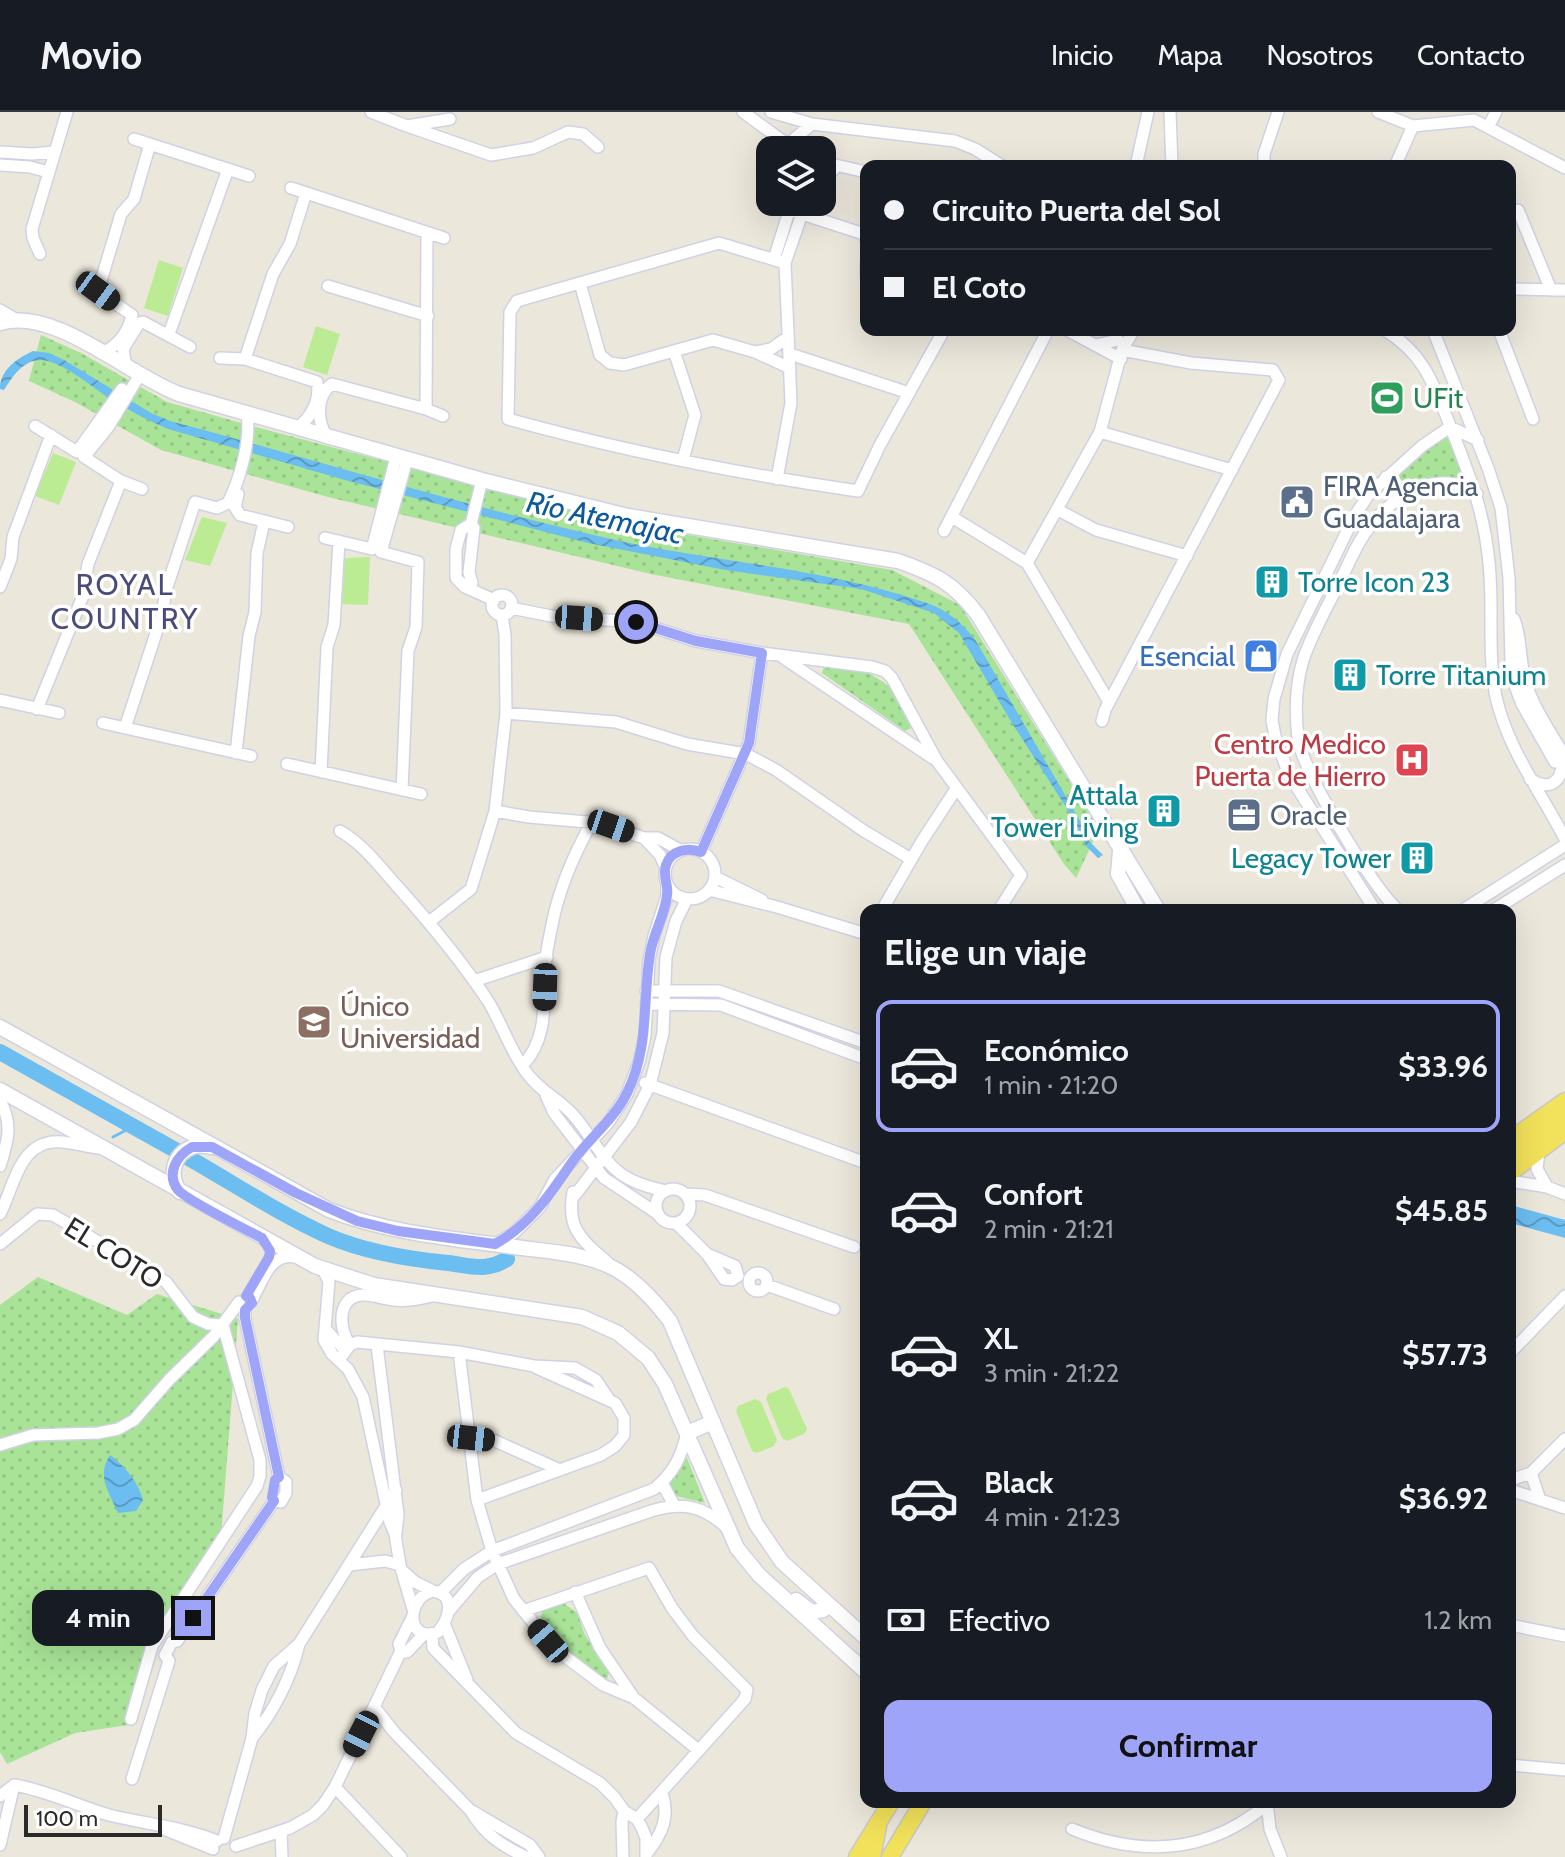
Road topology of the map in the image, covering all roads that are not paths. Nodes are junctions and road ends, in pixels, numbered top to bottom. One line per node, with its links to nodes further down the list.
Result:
1 (67, 112): 24 (street)
2 (371, 112): 13 (street)
3 (743, 112): 16 (street)
4 (771, 112): 12 (street)
5 (1148, 112): 28 (street)
6 (1170, 112): 29 (street)
7 (1278, 112): 30 (street)
8 (1378, 112): 14 (street)
9 (1496, 112): 15 (street)
10 (449, 115): 13 (street); 19 (street)
11 (1476, 116): 14 (street); 15 (street)
12 (812, 124): 17 (street); 22 (street)
13 (407, 126): 19 (street)
14 (1413, 126): 31 (street)
15 (1488, 127): 33 (street)
16 (775, 136)
17 (798, 136)
18 (134, 139): 20 (street)
19 (456, 142): 21 (street)
20 (150, 144): 35 (street); 70 (street)
21 (598, 147)
22 (975, 149): 26 (street); 27 (street)
23 (0, 152): 25 (street)
24 (54, 152): 25 (street); 37 (street)
25 (31, 160): 32 (street); 37 (street)
26 (979, 160)
27 (992, 160)
28 (1137, 160)
29 (1172, 160)
30 (1264, 160)
31 (1398, 160)
32 (0, 165)
33 (1564, 165)
34 (836, 167): 36 (street)
35 (228, 169): 38 (street); 57 (street)
36 (860, 171)
37 (48, 172): 47 (street)
38 (249, 176)
39 (291, 188): 40 (street)
40 (306, 193): 45 (street); 73 (street)
41 (1518, 210): 52 (street)
42 (794, 216): 48 (street)
43 (820, 216): 44 (street)
44 (860, 232)
45 (427, 233): 46 (street); 55 (street)
46 (444, 238)
47 (40, 254)
48 (780, 261): 49 (street); 64 (street)
49 (580, 283): 68 (street); 91 (street)
50 (328, 286): 55 (street)
51 (1516, 289): 52 (street)
52 (1551, 290): 53 (street)
53 (1565, 290)
54 (0, 310): 56 (street)
55 (428, 316): 78 (street)
56 (8, 321): 70 (main road)
57 (169, 334): 67 (street); 75 (street)
58 (941, 336): 76 (street)
59 (1045, 336): 106 (street)
60 (1079, 336): 65 (street)
61 (1394, 336): 84 (street)
62 (1435, 336): 90 (street)
63 (1501, 336): 82 (street)
64 (788, 337): 69 (street); 71 (street)
65 (1096, 345): 66 (street); 66 (street)
66 (1120, 345): 87 (street); 95 (street)
67 (190, 347)
68 (674, 351): 69 (street); 91 (street)
69 (755, 352): 74 (street)
70 (101, 353): 75 (main road)
71 (790, 354): 74 (street); 76 (street)
72 (220, 358): 73 (street)
73 (245, 359): 85 (street)
74 (790, 368): 98 (street)
75 (132, 377): 77 (street); 79 (main road)
76 (909, 393): 98 (street)
77 (114, 409): 88 (street); 99 (street)
78 (426, 409): 80 (street); 89 (street)
79 (247, 414): 81 (main road); 86 (street)
80 (443, 416)
81 (263, 419): 85 (main road); 86 (street)
82 (1533, 419)
83 (35, 426): 88 (street)
84 (1450, 427): 90 (street); 96 (street); 97 (street)
85 (296, 428): 89 (main road)
86 (251, 431): 92 (street)
87 (1100, 432): 95 (street); 105 (street)
88 (51, 435): 115 (street)
89 (328, 438): 93 (main road)
90 (1478, 440): 94 (street)
91 (683, 460): 98 (street)
92 (244, 463): 107 (street); 130 (street)
93 (400, 464): 100 (main road); 104 (street)
94 (1488, 468): 96 (street); 118 (street)
95 (1232, 470): 113 (street)
96 (1470, 473): 102 (street)
97 (1386, 477): 103 (street); 121 (street)
98 (777, 479)
99 (121, 481): 101 (street); 125 (street)
100 (481, 485): 108 (street); 150 (main road)
101 (142, 489)
102 (1477, 494): 103 (street); 140 (street)
103 (1401, 498): 122 (street)
104 (389, 502): 112 (street); 142 (street)
105 (1058, 510): 113 (street); 114 (street)
106 (952, 517): 110 (street); 114 (street)
107 (264, 522): 109 (street); 131 (street)
108 (470, 524): 116 (street); 116 (street)
109 (288, 527)
110 (944, 531)
111 (325, 538): 112 (street)
112 (339, 541): 138 (street)
113 (1187, 556): 124 (street)
114 (1027, 563): 124 (street)
115 (0, 587)
116 (472, 588): 117 (street)
117 (506, 611): 119 (street); 127 (street)
118 (1510, 612): 135 (street); 140 (street)
119 (762, 653): 120 (street); 132 (street)
120 (778, 654): 134 (street); 134 (street)
121 (1281, 669): 122 (street); 139 (street)
122 (1300, 674): 137 (street)
123 (0, 700): 125 (street)
124 (1109, 702): 128 (street)
125 (37, 709): 126 (street)
126 (59, 713)
127 (506, 713): 132 (street); 144 (street)
128 (1102, 721)
129 (103, 723): 130 (street)
130 (125, 728): 131 (street)
131 (236, 753): 133 (street)
132 (746, 754): 151 (street); 152 (street)
133 (251, 756)
134 (937, 761): 141 (street)
135 (1555, 762)
136 (287, 764): 138 (street)
137 (1307, 767): 139 (street); 164 (street)
138 (321, 772): 142 (street)
139 (1289, 775): 163 (street)
140 (1528, 777): 148 (street)
141 (956, 789): 152 (street); 160 (street)
142 (402, 790): 143 (street)
143 (421, 794)
144 (495, 811): 145 (street); 168 (street)
145 (592, 822): 147 (street); 170 (street)
146 (340, 831): 168 (street)
147 (644, 838): 149 (street); 154 (street)
148 (1565, 842): 165 (street)
149 (680, 850): 151 (street); 154 (street)
150 (1120, 851): 161 (main road); 162 (main road)
151 (701, 852): 155 (street)
152 (911, 859): 159 (street)
153 (1565, 865): 166 (street)
154 (665, 866): 156 (street)
155 (715, 877): 157 (street); 167 (street)
156 (667, 885): 158 (street); 172 (street)
157 (709, 890): 158 (street); 167 (street)
158 (687, 899): 173 (street)
159 (885, 904)
160 (1003, 904)
161 (1135, 904)
162 (1154, 904)
163 (1371, 904)
164 (1393, 904)
165 (1472, 904)
166 (1503, 904)
167 (777, 907): 169 (street)
168 (429, 922): 171 (street)
169 (860, 932)
170 (547, 957): 171 (street); 180 (street)
171 (474, 981): 180 (street)
172 (646, 991): 173 (street); 174 (street)
173 (663, 997): 174 (street); 175 (street); 177 (street); 182 (street)
174 (647, 1004): 181 (street)
175 (802, 1020): 177 (street); 178 (street)
176 (0, 1027): 190 (main road)
177 (798, 1034): 179 (street)
178 (860, 1041)
179 (860, 1057)
180 (522, 1066): 189 (street)
181 (634, 1078): 182 (street); 189 (street)
182 (650, 1085): 194 (street); 196 (street)
183 (0, 1090): 191 (main road)
184 (0, 1100): 195 (street)
185 (1565, 1101): 188 (main road)
186 (1565, 1114): 193 (main road)
187 (1565, 1131): 192 (main road)
188 (1516, 1136)
189 (588, 1146): 196 (street); 209 (street)
190 (212, 1147): 201 (main road); 209 (main road)
191 (100, 1148): 201 (main road); 204 (street)
192 (1539, 1149): 197 (main road); 199 (street)
193 (1516, 1155)
194 (860, 1157)
195 (1, 1163)
196 (600, 1164): 200 (street); 205 (street); 212 (street)
197 (1516, 1168)
198 (1516, 1182): 199 (street)
199 (1547, 1187): 203 (street)
200 (666, 1191): 202 (street); 205 (street)
201 (181, 1193): 207 (main road)
202 (685, 1194): 206 (street); 210 (street)
203 (1565, 1194)
204 (0, 1214)
205 (658, 1214): 206 (street)
206 (676, 1223): 217 (street)
207 (262, 1238): 211 (main road); 216 (street)
208 (0, 1244): 218 (street, EL COTO)
209 (495, 1244): 212 (main road)
210 (854, 1247)
211 (295, 1257): 213 (main road); 216 (street)
212 (612, 1268): 225 (main road)
213 (323, 1269): 214 (main road); 221 (street)
214 (436, 1295): 221 (street); 226 (main road)
215 (1565, 1296): 220 (street)
216 (245, 1302): 218 (street); 271 (street)
217 (834, 1309)
218 (223, 1325): 229 (street); 266 (street)
219 (377, 1345): 221 (street); 222 (street); 223 (street)
220 (1516, 1347)
221 (346, 1351): 224 (street)
222 (459, 1352): 227 (street); 230 (street)
223 (382, 1390): 224 (street); 234 (street)
224 (363, 1397): 239 (street)
225 (713, 1422): 226 (main road); 252 (main road)
226 (687, 1433): 233 (street); 242 (main road)
227 (471, 1438): 230 (street); 236 (street)
228 (1565, 1439): 231 (street)
229 (0, 1445)
230 (560, 1470): 236 (street)
231 (1531, 1473): 232 (street); 237 (street)
232 (1516, 1478)
233 (662, 1483): 238 (street); 241 (street)
234 (396, 1490): 239 (street); 244 (street)
235 (1516, 1492): 237 (street)
236 (477, 1500): 245 (street)
237 (1540, 1500): 240 (street)
238 (674, 1505): 242 (street); 243 (street)
239 (386, 1506): 244 (street); 247 (street)
240 (1565, 1508)
241 (592, 1513): 243 (street); 245 (street)
242 (726, 1527): 249 (main road)
243 (597, 1528): 246 (street)
244 (395, 1534): 248 (street)
245 (492, 1551): 246 (street); 250 (street)
246 (498, 1564): 253 (street); 255 (street)
247 (349, 1565): 248 (street); 260 (street)
248 (402, 1568): 250 (street); 254 (street)
249 (759, 1575): 252 (main road); 262 (main road)
250 (437, 1591): 254 (street); 255 (street)
251 (575, 1592): 253 (street); 264 (street); 268 (street)
252 (828, 1605): 257 (main road)
253 (523, 1611): 264 (street)
254 (412, 1614): 258 (street); 261 (street)
255 (446, 1617): 258 (street); 263 (street)
256 (1516, 1626): 259 (street)
257 (860, 1633)
258 (428, 1634): 261 (street); 263 (street)
259 (1565, 1636)
260 (299, 1644): 267 (street); 267 (street)
261 (401, 1651): 265 (street)
262 (860, 1667)
263 (468, 1684): 281 (street)
264 (634, 1698): 268 (street)
265 (375, 1708): 273 (street); 280 (street)
266 (131, 1719)
267 (252, 1738): 287 (street)
268 (697, 1749): 274 (street)
269 (1516, 1766): 270 (street)
270 (1565, 1770)
271 (132, 1779)
272 (14, 1785): 275 (street); 286 (street); 287 (street)
273 (335, 1787): 285 (street); 291 (street)
274 (662, 1793): 282 (street); 289 (street)
275 (0, 1796)
276 (887, 1808): 283 (main road)
277 (919, 1808): 297 (main road)
278 (1261, 1808): 284 (street)
279 (1267, 1808): 298 (street)
280 (471, 1811): 292 (street); 293 (street)
281 (624, 1811): 282 (street); 294 (street)
282 (637, 1819): 289 (street)
283 (878, 1821): 295 (main road); 296 (main road)
284 (1072, 1829)
285 (281, 1831): 288 (street); 290 (street)
286 (0, 1845)
287 (218, 1846): 288 (street)
288 (236, 1851)
289 (646, 1855)
290 (283, 1856)
291 (401, 1857)
292 (526, 1857)
293 (539, 1857)
294 (623, 1857)
295 (857, 1857)
296 (872, 1857)
297 (890, 1857)
298 (1281, 1857)

